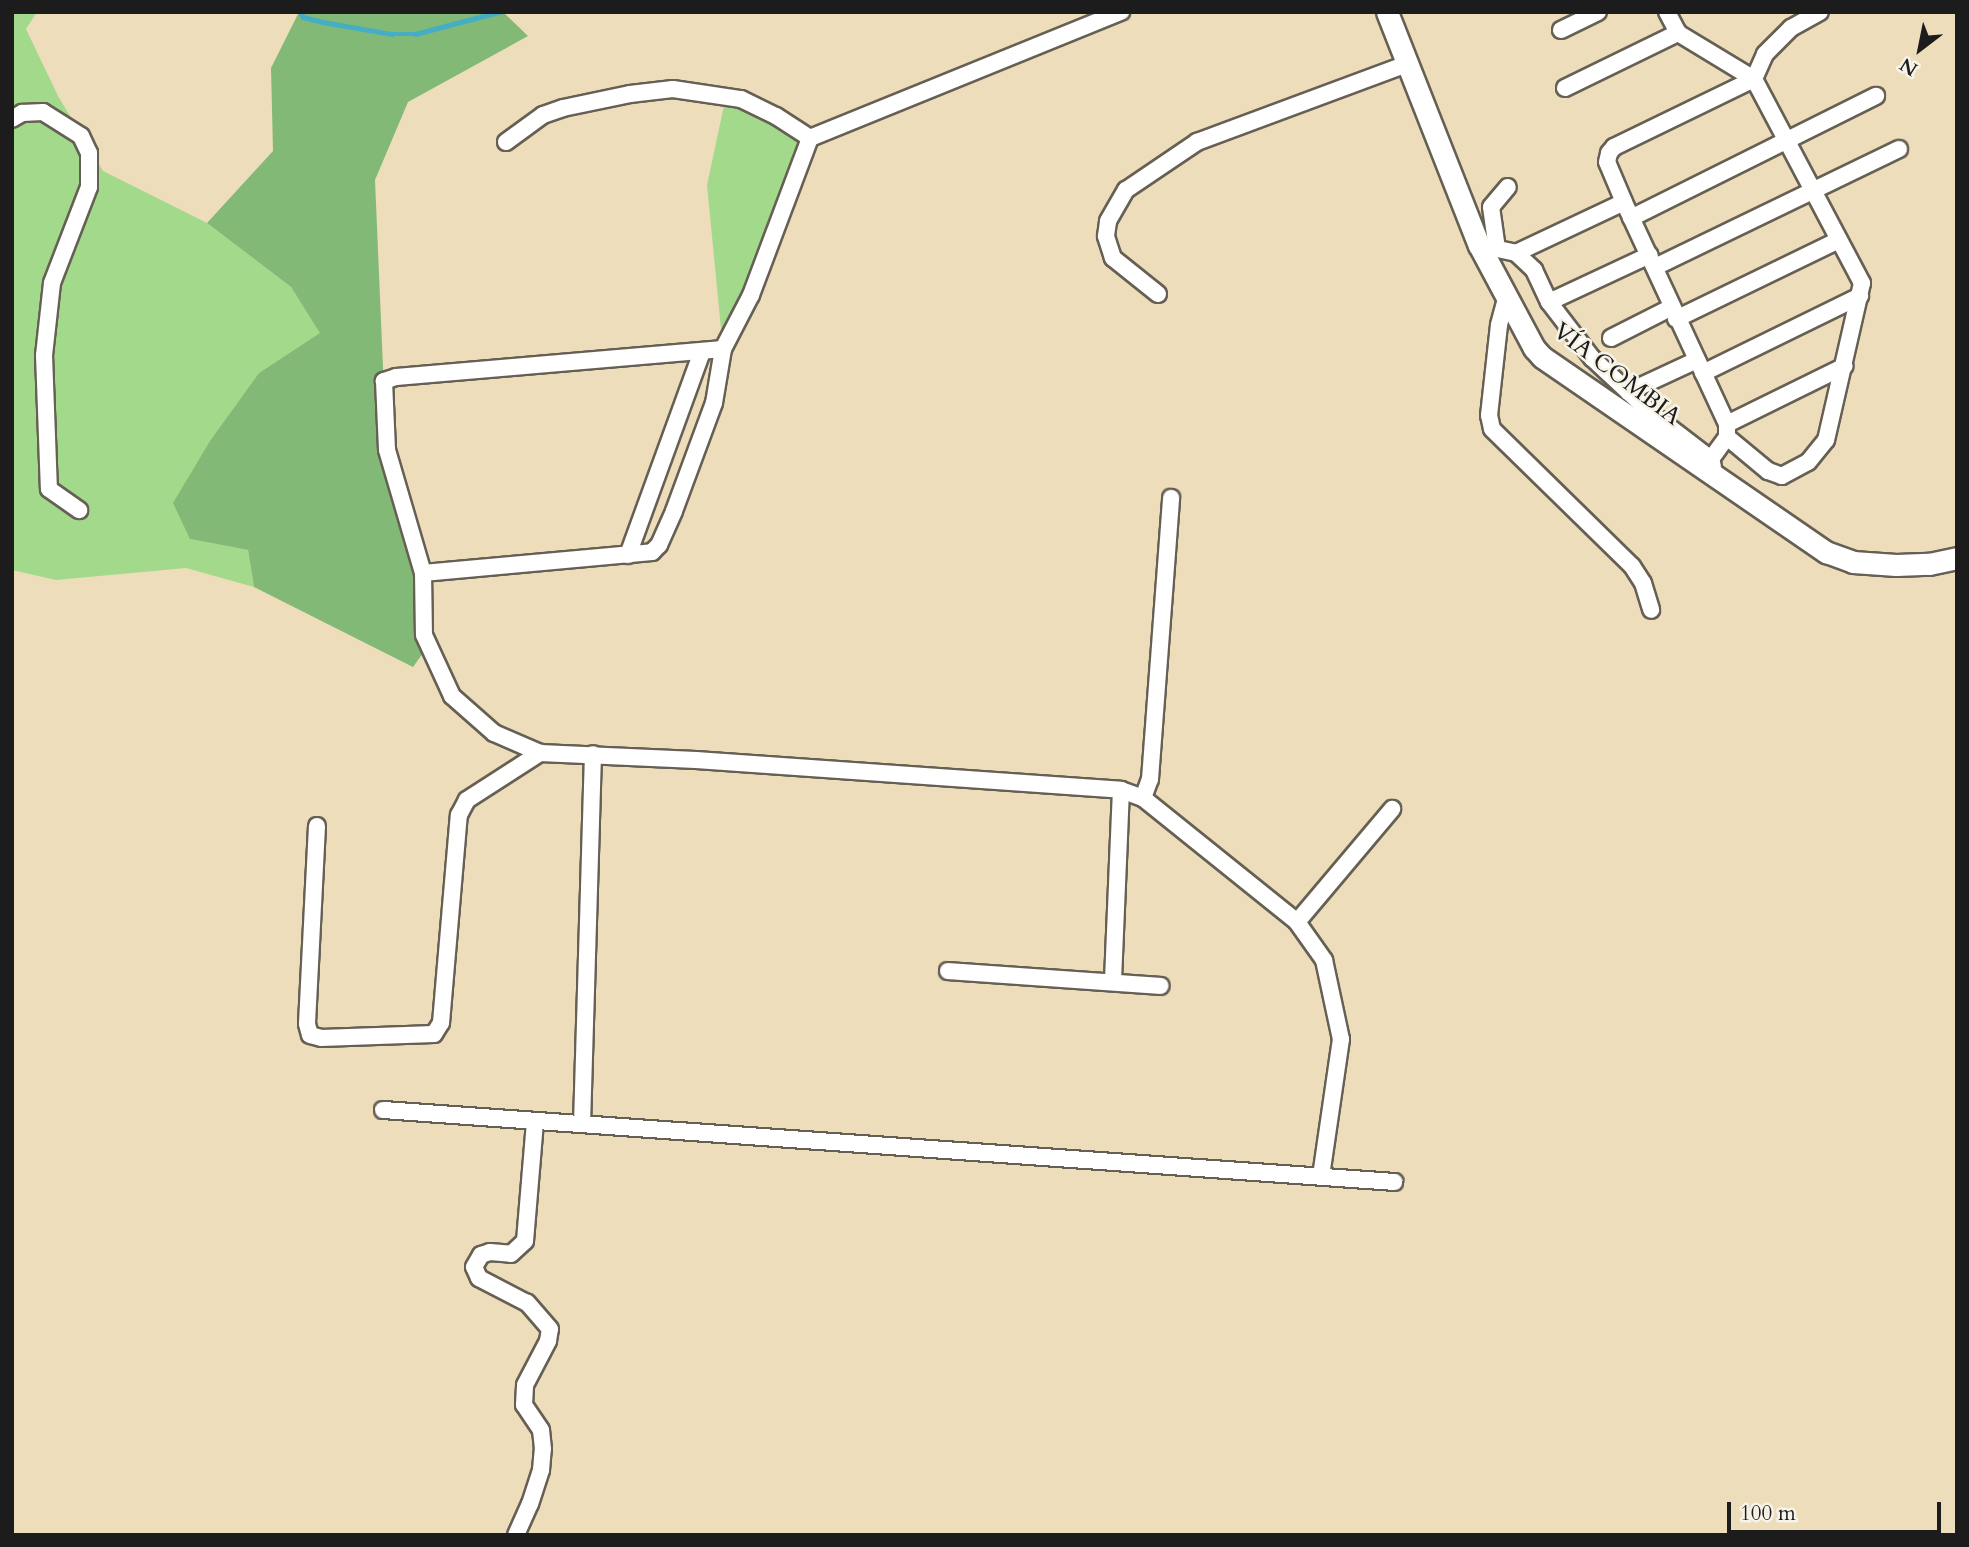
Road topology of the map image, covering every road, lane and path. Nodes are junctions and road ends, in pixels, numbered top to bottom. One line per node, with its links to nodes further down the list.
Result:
1 (1121, 12): 13 (street)
2 (1387, 12): 8 (main road, VÍA COMBIA)
3 (1598, 12): 6 (street)
4 (1667, 12): 7 (street)
5 (1820, 12): 9 (street)
6 (1561, 30)
7 (1678, 33): 9 (street); 10 (street)
8 (1409, 63): 22 (main road, VÍA COMBIA); 25 (street)
9 (1754, 79): 14 (street); 19 (street)
10 (1565, 88)
11 (1876, 96): 14 (street)
12 (12, 120): 39 (street)
13 (810, 138): 15 (street); 31 (street)
14 (1786, 140): 18 (street); 20 (street)
15 (506, 142)
16 (1899, 149): 18 (street)
17 (1508, 187): 22 (street)
18 (1813, 191): 21 (street); 24 (street)
19 (1624, 202): 20 (street); 23 (street)
20 (1631, 218): 24 (street)
21 (1839, 240): 27 (street); 29 (street)
22 (1488, 247): 23 (street); 26 (main road, VÍA COMBIA)
23 (1516, 253): 28 (street)
24 (1652, 261): 28 (street); 29 (street)
25 (1158, 294)
26 (1507, 295): 37 (main road, VÍA COMBIA); 43 (street)
27 (1860, 296): 33 (street); 34 (street)
28 (1549, 302): 35 (street)
29 (1673, 313): 30 (street); 33 (street)
30 (1611, 338)
31 (723, 349): 32 (street); 40 (street)
32 (702, 352): 40 (street); 42 (street)
33 (1700, 366): 35 (street); 36 (street)
34 (1845, 366): 36 (street); 36 (street)
35 (1628, 392): 37 (street)
36 (1727, 431): 37 (street)
37 (1714, 469): 41 (main road, VÍA COMBIA)
38 (1171, 498): 47 (street)
39 (79, 510)
40 (628, 555): 42 (street)
41 (1957, 558)
42 (423, 573): 44 (street)
43 (1651, 610)
44 (540, 753): 45 (street); 49 (street)
45 (593, 754): 46 (street); 56 (street)
46 (1121, 790): 47 (street); 52 (street)
47 (1143, 798): 50 (street)
48 (1392, 809): 50 (street)
49 (317, 826)
50 (1297, 922): 57 (street)
51 (948, 971): 52 (street)
52 (1113, 980): 53 (street)
53 (1160, 986)
54 (383, 1110): 55 (street)
55 (535, 1121): 56 (street); 59 (street)
56 (582, 1124): 57 (street)
57 (1321, 1176): 58 (street)
58 (1394, 1182)
59 (516, 1535)

